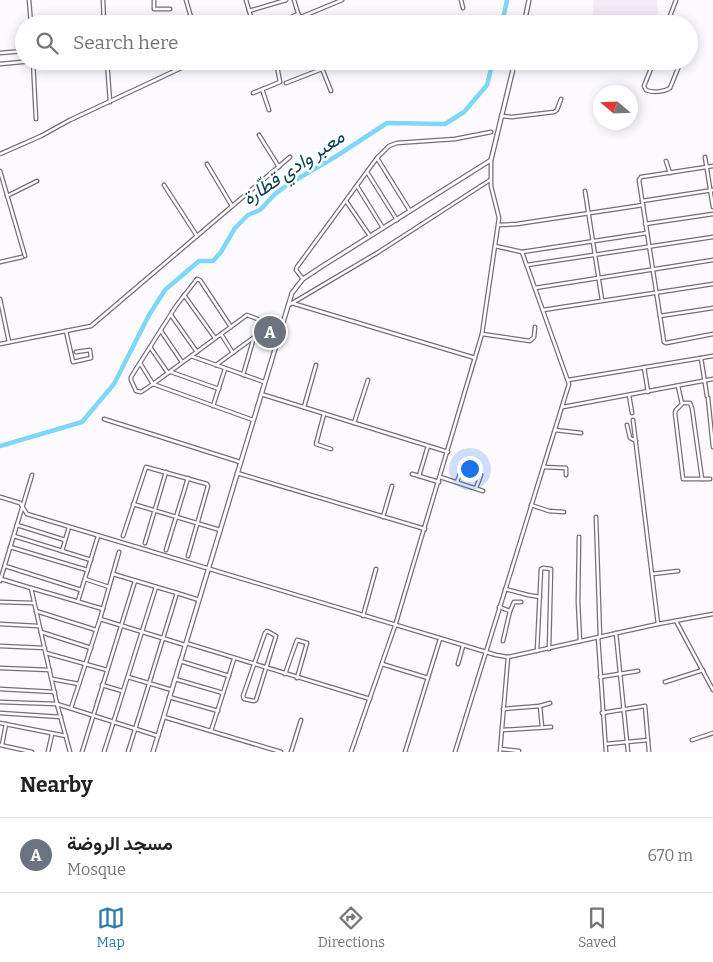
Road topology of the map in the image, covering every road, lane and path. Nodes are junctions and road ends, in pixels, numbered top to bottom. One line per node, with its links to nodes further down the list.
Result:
1 (29, 0): 15 (street)
2 (103, 0): 16 (street)
3 (154, 0): 13 (street)
4 (186, 0): 17 (street)
5 (246, 0): 14 (street)
6 (286, 0): 14 (street)
7 (294, 0): 19 (street)
8 (342, 0): 19 (street)
9 (460, 0): 12 (street)
10 (530, 0): 20 (street)
11 (676, 0): 21 (street)
12 (463, 8)
13 (170, 10)
14 (249, 11): 18 (street)
15 (30, 15)
16 (104, 15)
17 (190, 15)
18 (250, 15)
19 (300, 15)
20 (526, 15)
21 (670, 15)
22 (15, 52): 23 (street)
23 (0, 53)
24 (15, 63): 25 (street)
25 (0, 64)
26 (33, 70): 43 (street)
27 (108, 70): 40 (street)
28 (177, 70): 40 (street)
29 (278, 70): 36 (street)
30 (319, 70): 35 (street)
31 (322, 70): 37 (street)
32 (513, 70): 42 (street)
33 (650, 70): 34 (street)
34 (677, 70)
35 (286, 83)
36 (262, 89): 38 (street); 41 (street)
37 (331, 91)
38 (253, 93)
39 (561, 99): 42 (street)
40 (110, 102): 46 (street)
41 (269, 110)
42 (502, 116): 50 (street)
43 (36, 119)
44 (491, 132): 49 (street)
45 (259, 135): 54 (street)
46 (0, 154)
47 (290, 157): 54 (street)
48 (706, 157): 55 (street)
49 (377, 158): 57 (street); 71 (street)
50 (491, 160): 59 (street); 71 (street)
51 (666, 161): 58 (street)
52 (207, 164): 69 (street)
53 (713, 166): 55 (street)
54 (278, 167): 69 (street)
55 (707, 167): 58 (street); 63 (street)
56 (0, 171): 65 (street)
57 (367, 172): 62 (street); 74 (street)
58 (670, 173): 67 (street)
59 (490, 180): 76 (street); 99 (street)
60 (37, 181): 65 (street)
61 (164, 185): 79 (street)
62 (357, 186): 66 (street); 77 (street)
63 (712, 190): 67 (street); 70 (street)
64 (585, 191): 72 (street)
65 (8, 196): 88 (street)
66 (346, 201): 80 (street); 92 (street)
67 (642, 201): 68 (street)
68 (643, 205): 72 (street); 75 (street)
69 (232, 206): 79 (street)
70 (713, 207)
71 (410, 211): 74 (street)
72 (589, 213): 76 (street); 82 (street)
73 (713, 214): 75 (street)
74 (397, 220): 77 (street)
75 (646, 224): 78 (street)
76 (499, 225): 83 (street)
77 (384, 228): 80 (street)
78 (647, 233): 82 (street); 84 (street)
79 (197, 236): 109 (street)
80 (370, 236): 92 (street)
81 (713, 237): 84 (street)
82 (593, 241): 85 (street); 86 (street)
83 (496, 246): 85 (street); 112 (street)
84 (649, 247): 86 (street); 90 (street)
85 (522, 252): 89 (street)
86 (595, 255): 89 (street); 91 (street)
87 (713, 260): 90 (street)
88 (0, 262)
89 (527, 265): 94 (street)
90 (653, 270): 91 (street); 95 (street)
91 (599, 278): 94 (street); 98 (street)
92 (304, 279): 100 (street)
93 (713, 284): 95 (street)
94 (535, 288): 102 (street)
95 (656, 293): 98 (street); 104 (street)
96 (184, 294): 103 (street); 106 (street); 115 (street)
97 (0, 299): 116 (street)
98 (602, 301): 102 (street)
99 (292, 303): 100 (street); 126 (street)
100 (287, 306): 108 (street)
101 (713, 308): 104 (street)
102 (543, 310): 138 (street)
103 (171, 315): 110 (street); 122 (street)
104 (660, 316): 113 (street)
105 (259, 320): 106 (street); 108 (street); 114 (street)
106 (231, 326): 111 (street)
107 (535, 327): 112 (street)
108 (281, 328): 140 (street)
109 (66, 331): 116 (street); 120 (street)
110 (161, 331): 118 (street); 128 (street)
111 (221, 334): 115 (street); 123 (street)
112 (482, 334): 126 (street)
113 (713, 334)
114 (254, 338): 123 (street); 135 (street)
115 (215, 339): 122 (street)
116 (9, 342): 117 (street)
117 (0, 344)
118 (150, 347): 129 (street); 134 (street)
119 (94, 349): 120 (street)
120 (90, 350): 121 (street)
121 (76, 352)
122 (197, 352): 124 (street)
123 (233, 353): 130 (street)
124 (190, 356): 128 (street); 130 (street)
125 (713, 356): 127 (street)
126 (476, 358): 164 (street)
127 (701, 358): 132 (street); 139 (street)
128 (182, 362): 134 (street)
129 (140, 363): 141 (street); 141 (street)
130 (216, 365): 133 (street)
131 (316, 365): 150 (street)
132 (644, 367): 138 (street); 144 (street)
133 (226, 368): 135 (street); 143 (street)
134 (169, 372): 141 (street); 143 (street)
135 (243, 375): 140 (street)
136 (713, 379): 139 (street)
137 (368, 380): 156 (street)
138 (568, 380): 149 (street)
139 (704, 380): 142 (street); 162 (street)
140 (264, 382): 145 (street)
141 (153, 384): 148 (street)
142 (678, 386): 144 (street); 147 (street)
143 (219, 389): 148 (street)
144 (648, 392): 146 (street)
145 (260, 394): 150 (street); 154 (street)
146 (629, 395): 149 (street); 151 (street)
147 (682, 404): 177 (street); 177 (street)
148 (213, 406): 154 (street)
149 (562, 407): 158 (street)
150 (304, 408): 152 (street)
151 (632, 413)
152 (324, 414): 156 (street); 163 (street)
153 (104, 419): 165 (street)
154 (253, 420): 165 (street)
155 (633, 420): 160 (street)
156 (354, 423): 161 (street)
157 (627, 425): 160 (street)
158 (555, 430): 159 (street); 166 (street)
159 (581, 433)
160 (636, 441): 216 (street)
161 (428, 446): 164 (street); 174 (street)
162 (713, 447)
163 (331, 449)
164 (448, 452): 175 (street)
165 (240, 462): 169 (street)
166 (544, 467): 173 (street); 186 (street)
167 (462, 468): 180 (street)
168 (166, 472): 176 (street); 185 (street); 188 (street)
169 (237, 473): 191 (street); 197 (street)
170 (412, 474): 174 (street)
171 (32, 475): 187 (street)
172 (481, 475): 182 (street)
173 (566, 475)
174 (419, 476): 179 (street)
175 (440, 477): 179 (street); 180 (street)
176 (188, 478): 190 (street); 193 (street)
177 (702, 479): 178 (street)
178 (710, 479)
179 (439, 482): 196 (street)
180 (457, 482): 182 (street)
181 (392, 486): 191 (street)
182 (476, 488): 183 (street)
183 (483, 490)
184 (0, 496): 187 (street)
185 (133, 504): 188 (street); 200 (street)
186 (531, 505): 189 (street); 223 (street)
187 (23, 508): 194 (street); 195 (street)
188 (155, 511): 190 (street); 203 (street)
189 (564, 512)
190 (176, 517): 193 (street); 205 (street)
191 (383, 517): 196 (street)
192 (596, 517): 249 (street)
193 (197, 523): 197 (street); 208 (street)
194 (17, 525): 198 (street); 202 (street)
195 (69, 527): 199 (street); 202 (street)
196 (425, 529): 244 (street)
197 (220, 530): 211 (street)
198 (14, 536): 204 (street); 206 (street)
199 (98, 536): 209 (street); 211 (street)
200 (123, 536)
201 (579, 537): 252 (street)
202 (65, 540): 206 (street)
203 (145, 543)
204 (10, 547): 210 (street); 213 (street)
205 (166, 550)
206 (62, 551): 209 (street)
207 (119, 552): 215 (street)
208 (188, 556)
209 (91, 560): 213 (street)
210 (3, 567): 218 (street); 224 (street)
211 (208, 569): 227 (street); 237 (street)
212 (376, 569): 237 (street)
213 (87, 570): 217 (street)
214 (678, 571): 216 (street)
215 (113, 574): 219 (street); 220 (street)
216 (652, 574): 241 (street)
217 (85, 579): 220 (street); 224 (street)
218 (0, 580): 222 (street)
219 (134, 580): 221 (street); 243 (street)
220 (109, 587): 233 (street)
221 (156, 587): 225 (street); 247 (street)
222 (31, 588): 229 (street); 231 (street)
223 (505, 589): 226 (street); 232 (street)
224 (81, 590): 229 (street)
225 (177, 593): 227 (street); 250 (street)
226 (540, 596): 259 (street); 260 (street)
227 (199, 600): 254 (street)
228 (0, 602): 231 (street)
229 (78, 602): 233 (street)
230 (521, 602): 235 (street)
231 (34, 604): 234 (street)
232 (499, 607): 235 (street); 261 (street)
233 (103, 609): 238 (street)
234 (36, 611): 242 (street); 245 (street)
235 (510, 611): 253 (street)
236 (713, 614): 239 (street)
237 (363, 616): 244 (street)
238 (100, 619): 243 (street); 245 (street)
239 (676, 621): 241 (street); 274 (street)
240 (0, 624): 242 (street)
241 (658, 624): 248 (street)
242 (39, 626): 246 (street)
243 (121, 626): 247 (street); 273 (street)
244 (395, 626): 251 (street); 267 (street)
245 (96, 630): 258 (street)
246 (41, 632): 257 (street); 258 (street)
247 (142, 632): 250 (street); 279 (street)
248 (616, 633): 249 (street); 277 (street)
249 (599, 636): 252 (street); 280 (street)
250 (163, 638): 254 (street); 287 (street)
251 (440, 639): 256 (street); 283 (street)
252 (580, 641): 259 (street)
253 (503, 642)
254 (185, 644): 264 (street); 265 (street)
255 (0, 646): 257 (street)
256 (463, 646): 261 (street); 268 (street)
257 (45, 648): 262 (street)
258 (91, 648): 266 (street)
259 (549, 649): 260 (street)
260 (537, 651): 263 (street)
261 (485, 652): 263 (street); 341 (street)
262 (46, 653): 266 (street); 272 (street)
263 (508, 657): 303 (street)
264 (234, 659): 269 (street); 278 (street)
265 (180, 661): 278 (street); 284 (street)
266 (86, 664): 273 (street); 286 (street)
267 (382, 664): 283 (street); 296 (street)
268 (458, 664)
269 (254, 665): 271 (street); 271 (street); 271 (street)
270 (0, 668): 272 (street)
271 (266, 669): 276 (street)
272 (50, 670): 281 (street)
273 (107, 670): 288 (street)
274 (702, 670): 285 (street); 291 (street)
275 (638, 671): 277 (street)
276 (285, 674): 282 (street); 282 (street)
277 (621, 674): 280 (street); 302 (street)
278 (229, 676): 294 (street)
279 (128, 677): 287 (street); 292 (street)
280 (600, 677): 306 (street)
281 (52, 678): 286 (street); 293 (street)
282 (297, 678): 296 (street)
283 (428, 678): 340 (street)
284 (175, 679): 290 (street); 294 (street)
285 (665, 682)
286 (79, 684): 301 (street)
287 (150, 684): 290 (street); 316 (street)
288 (102, 685): 292 (street); 307 (street)
289 (0, 689): 293 (street)
290 (172, 690): 295 (street)
291 (713, 690)
292 (123, 691): 311 (street)
293 (55, 692): 299 (street)
294 (223, 693): 304 (street)
295 (170, 697): 304 (street); 309 (street)
296 (370, 699): 339 (street)
297 (0, 702): 299 (street)
298 (550, 703): 300 (street)
299 (57, 704): 301 (street); 308 (street)
300 (540, 706): 303 (street); 315 (street)
301 (71, 708): 307 (street)
302 (624, 708): 306 (street); 323 (street); 325 (street)
303 (504, 709): 317 (street)
304 (218, 712): 318 (street)
305 (0, 713): 308 (street)
306 (602, 713): 326 (street)
307 (93, 716): 311 (street); 333 (street)
308 (61, 717): 321 (street)
309 (164, 717): 318 (street); 322 (street)
310 (301, 720): 338 (street)
311 (113, 721): 316 (street); 334 (street)
312 (0, 723): 313 (street)
313 (6, 724): 319 (street); 327 (street)
314 (550, 726): 315 (street)
315 (542, 727): 317 (street)
316 (136, 729): 322 (street); 335 (street)
317 (502, 730): 328 (street)
318 (212, 731): 337 (street)
319 (52, 734): 321 (street); 331 (street)
320 (713, 734): 324 (street)
321 (66, 736): 332 (street)
322 (158, 736): 336 (street)
323 (648, 740): 325 (street); 344 (street)
324 (692, 740)
325 (627, 742): 326 (street); 343 (street)
326 (606, 744): 342 (street)
327 (1, 745): 330 (street)
328 (500, 751): 329 (street)
329 (519, 751)
330 (32, 752)
331 (48, 752)
332 (70, 752)
333 (82, 752)
334 (104, 752)
335 (128, 752)
336 (153, 752)
337 (281, 752)
338 (291, 752)
339 (351, 752)
340 (404, 752)
341 (455, 752)
342 (606, 752)
343 (628, 752)
344 (649, 752)

